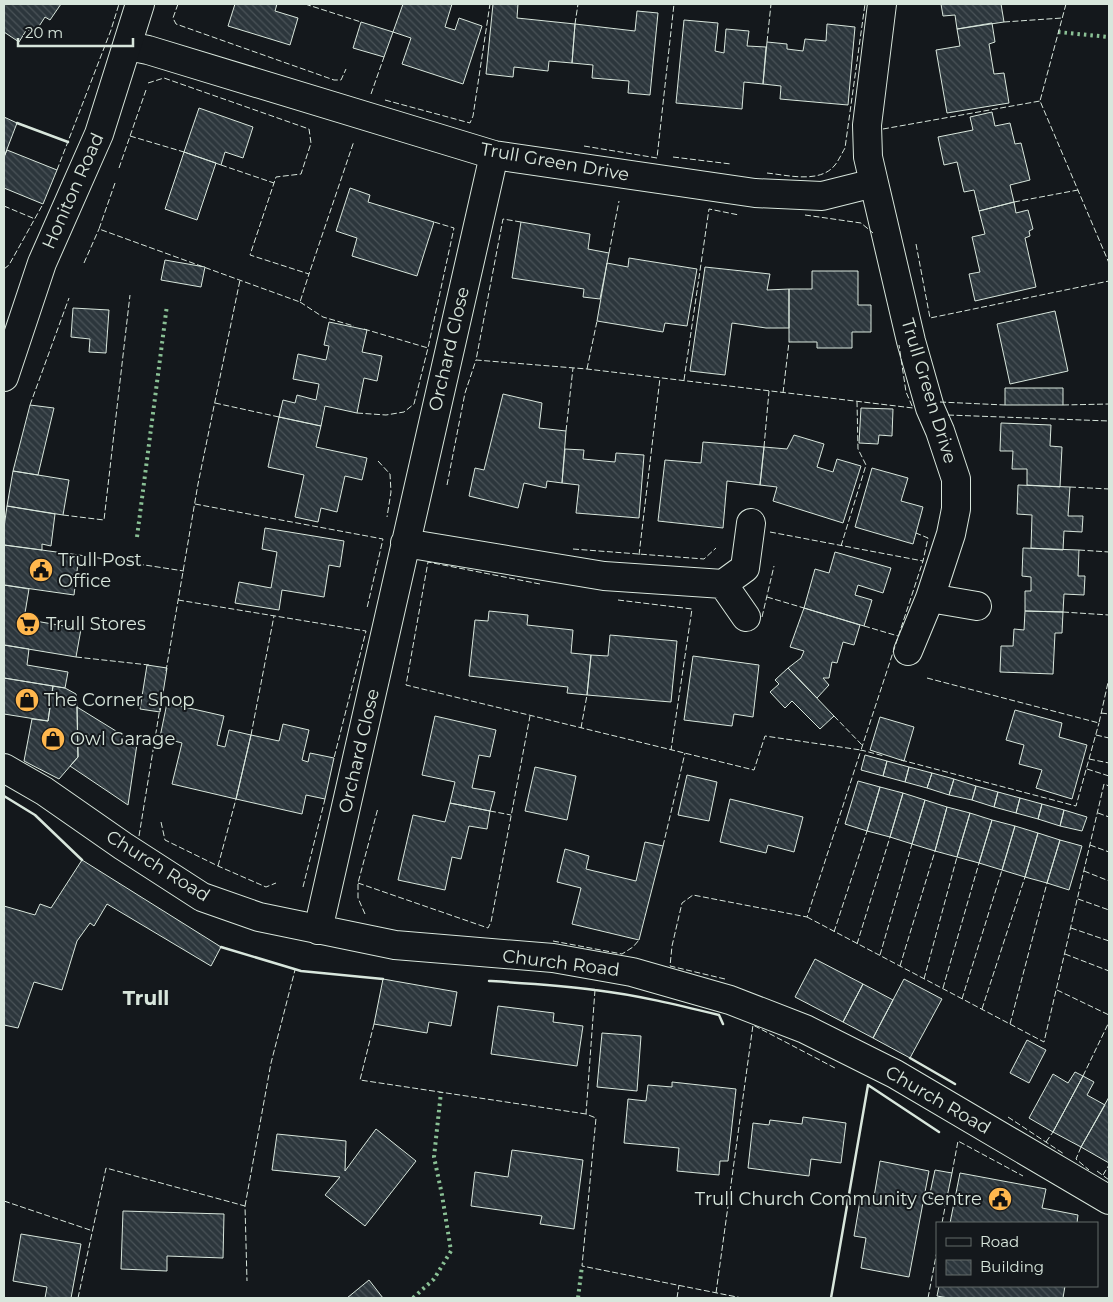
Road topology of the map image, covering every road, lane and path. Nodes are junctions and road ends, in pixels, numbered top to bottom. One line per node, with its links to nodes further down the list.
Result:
1 (140, 4): 3 (street, Honiton Road)
2 (882, 4): 5 (street, Trull Green Drive)
3 (128, 46): 4 (street, Trull Green Drive); 6 (street, Honiton Road)
4 (494, 155): 5 (street, Trull Green Drive); 8 (street, Orchard Close)
5 (874, 183): 10 (street, Trull Green Drive)
6 (6, 365)
7 (751, 523): 9 (street)
8 (405, 542): 9 (street); 15 (street, Orchard Close)
9 (723, 584): 12 (street)
10 (930, 598): 11 (street); 13 (street, Trull Green Drive)
11 (978, 606)
12 (746, 617)
13 (908, 651)
14 (4, 768): 15 (street, Church Road)
15 (318, 930): 16 (street, Church Road)
16 (1109, 1200)

